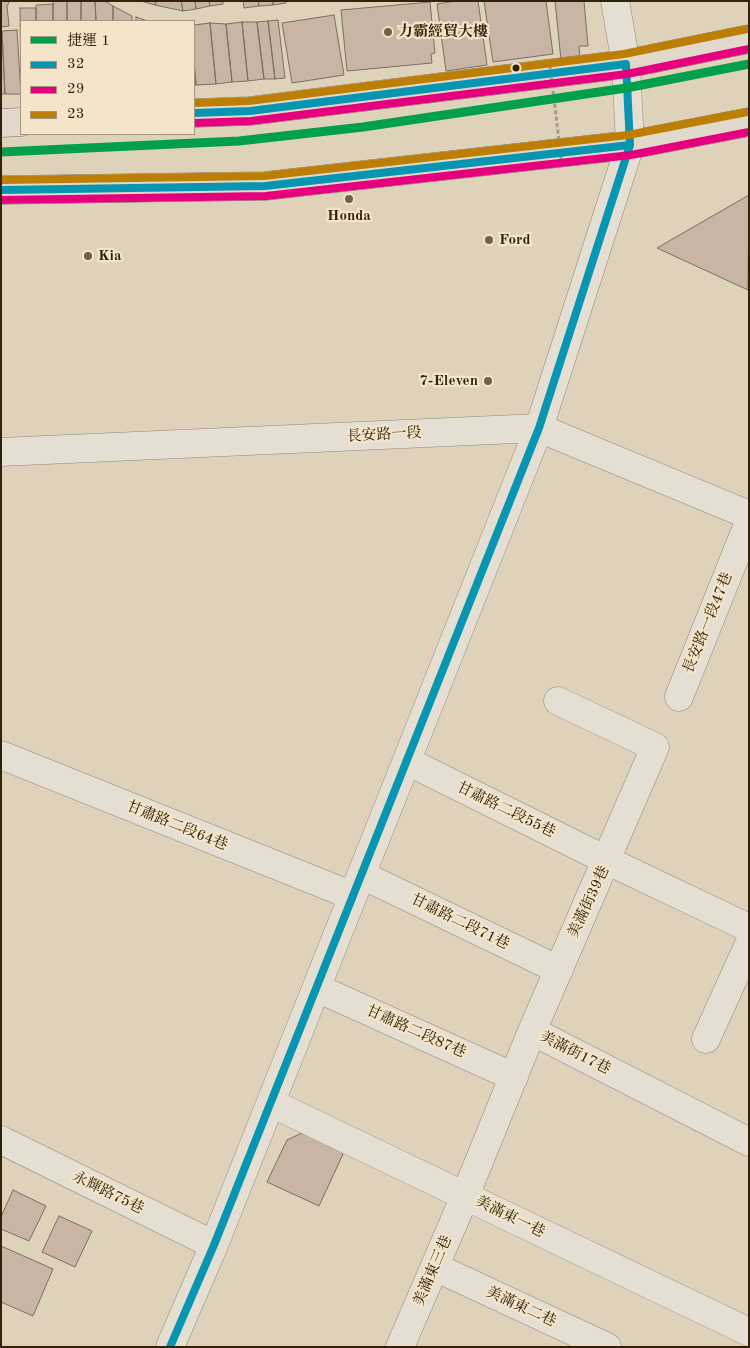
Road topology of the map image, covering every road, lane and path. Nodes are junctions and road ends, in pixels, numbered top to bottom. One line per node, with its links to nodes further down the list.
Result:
1 (615, 1): 3 (street)
2 (749, 39): 3 (main road)
3 (626, 64): 5 (main road); 9 (street)
4 (550, 65): 10 (path, bridge)
5 (195, 114)
6 (20, 122): 8 (main road)
7 (749, 122): 9 (main road)
8 (1, 123)
9 (630, 145): 11 (main road); 12 (street)
10 (562, 166)
11 (1, 190)
12 (539, 428): 13 (street, 長安路一段); 14 (street, 長安路一段); 19 (street)
13 (1, 452)
14 (749, 515)
15 (749, 522): 16 (street, 長安路一段47巷)
16 (679, 697)
17 (558, 701): 20 (street)
18 (1, 755): 21 (street, 甘肅路二段64巷)
19 (407, 761): 20 (street, 甘肅路二段55巷); 21 (street)
20 (606, 860): 22 (street, 美滿街39巷); 24 (street, 美滿街39巷)
21 (358, 886): 24 (street, 甘肅路二段71巷); 25 (street)
22 (749, 928)
23 (749, 944): 27 (street)
24 (558, 970): 26 (street, 美滿街39巷)
25 (317, 988): 28 (street, 甘肅路二段87巷); 29 (street)
26 (532, 1031): 28 (street, 美滿街17巷); 31 (street, 美滿街17巷)
27 (706, 1040)
28 (514, 1076): 32 (street, 美滿街17巷)
29 (271, 1103): 32 (street, 美滿東一巷); 33 (street)
30 (1, 1140): 33 (street, 永輝路75巷)
31 (749, 1142)
32 (465, 1196): 34 (street, 美滿東三巷); 35 (street, 美滿東一巷)
33 (214, 1245): 36 (street)
34 (434, 1267): 37 (street, 美滿東三巷); 38 (street, 美滿東二巷)
35 (749, 1331): 39 (street)
36 (170, 1347)
37 (400, 1347)
38 (608, 1347)
39 (741, 1347)

